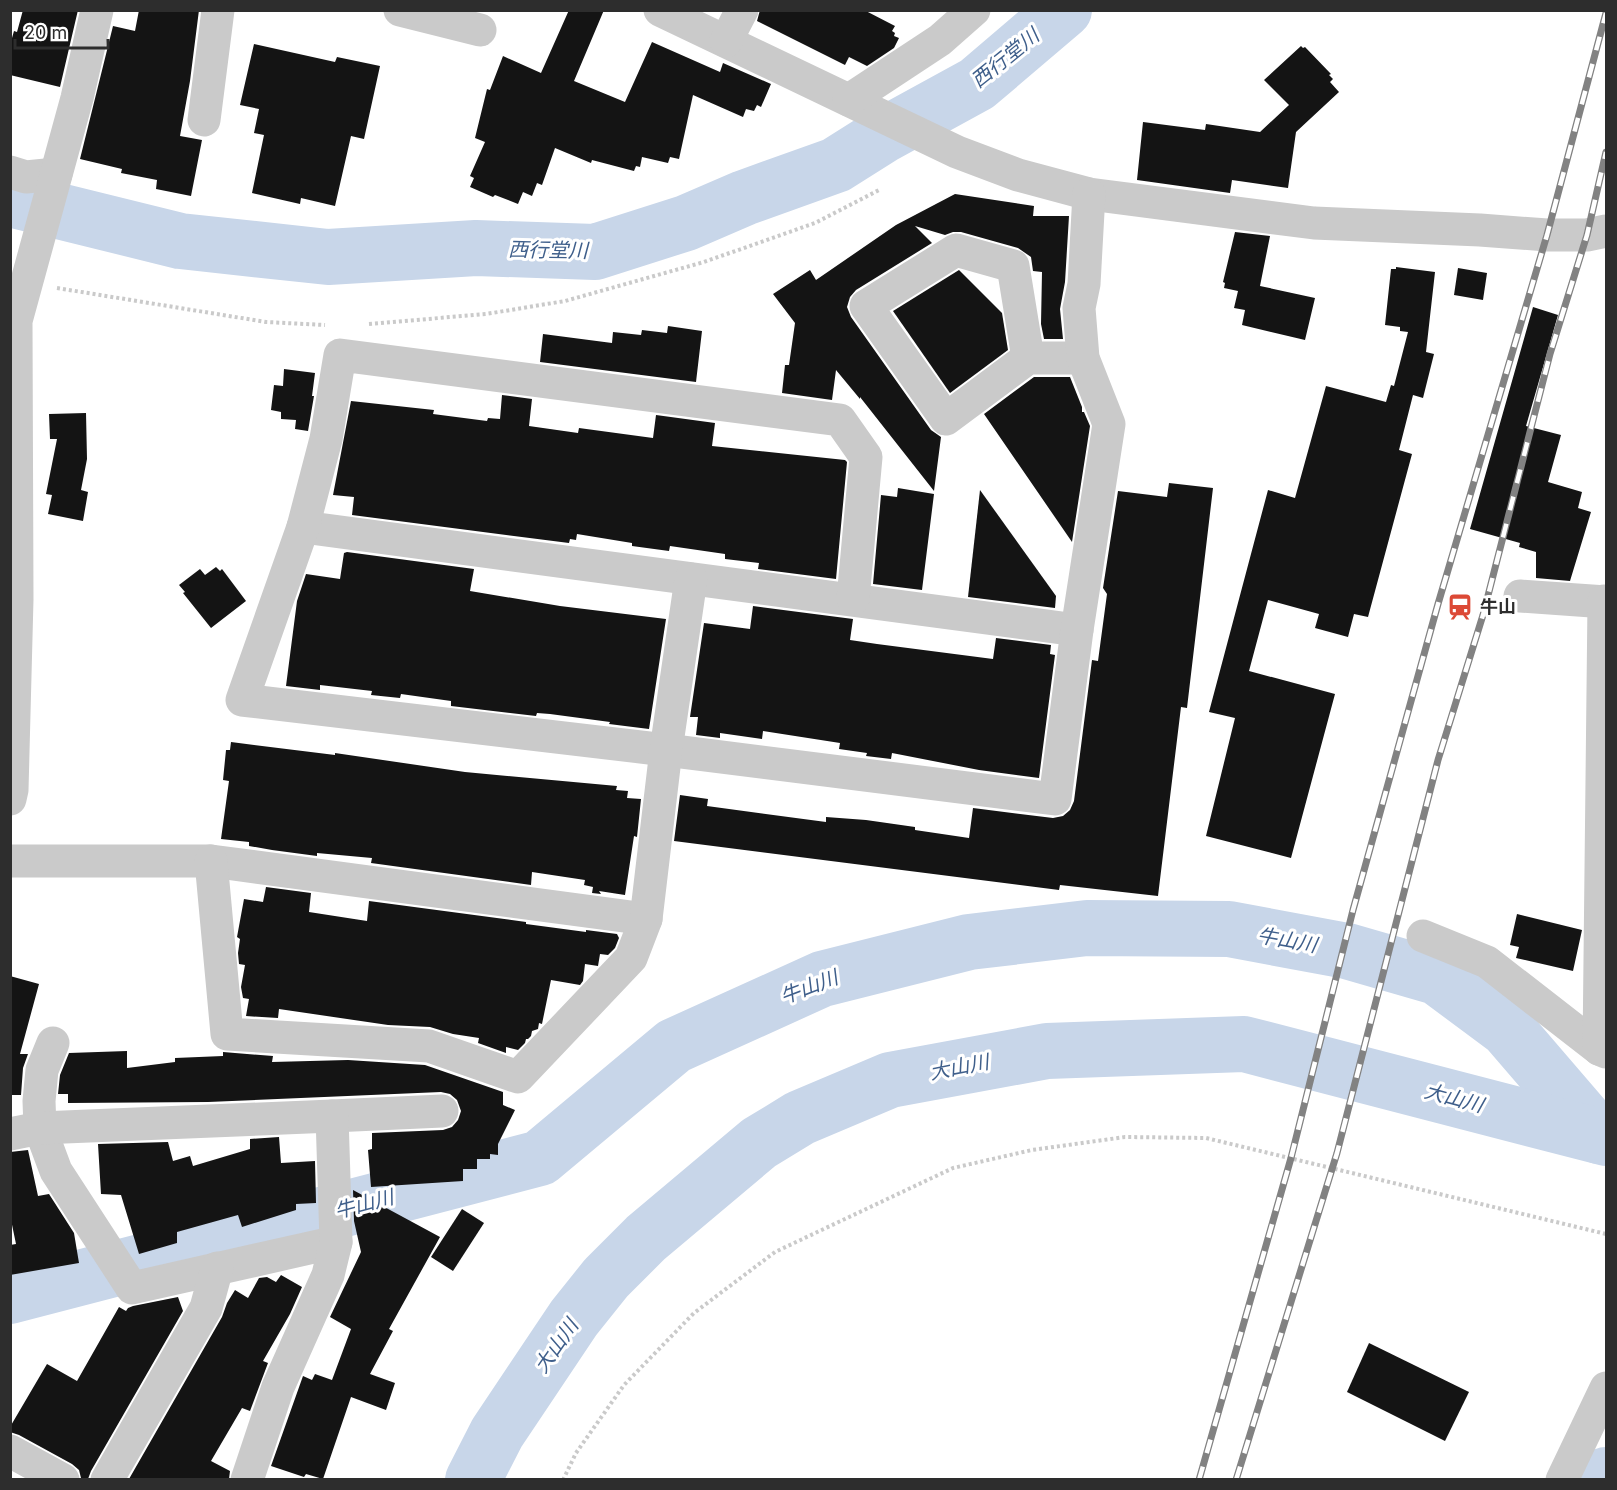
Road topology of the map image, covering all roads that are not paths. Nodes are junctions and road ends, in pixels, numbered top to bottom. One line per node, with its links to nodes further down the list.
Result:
1 (97, 10): 12 (street)
2 (218, 10): 10 (street)
3 (400, 10): 7 (street)
4 (660, 10): 8 (street)
5 (742, 10): 8 (street)
6 (974, 10): 9 (street)
7 (480, 30)
8 (726, 41): 9 (street)
9 (856, 103): 13 (street)
10 (204, 120)
11 (10, 172): 12 (street)
12 (55, 178): 24 (street)
13 (1089, 194): 14 (street); 16 (street)
14 (1606, 231)
15 (1028, 358): 15 (street); 16 (street)
16 (1083, 358): 22 (street)
17 (303, 527): 18 (street); 20 (street); 23 (street)
18 (691, 579): 20 (street); 23 (street)
19 (1521, 596): 21 (street)
20 (853, 599): 22 (street)
21 (1605, 602): 30 (street)
22 (1077, 630): 23 (street)
23 (666, 750): 27 (street)
24 (10, 799)
25 (10, 861): 26 (street)
26 (211, 861): 27 (street); 27 (street)
27 (646, 919)
28 (1423, 936): 30 (street)
29 (53, 1042): 33 (street)
30 (1603, 1050)
31 (442, 1111): 32 (street)
32 (332, 1116): 33 (street); 34 (street)
33 (25, 1131): 35 (street)
34 (336, 1241): 35 (street); 40 (street)
35 (217, 1268): 39 (street)
36 (1606, 1388): 41 (street)
37 (10, 1451): 38 (street)
38 (63, 1479)
39 (106, 1479)
40 (247, 1479)
41 (1562, 1479)

